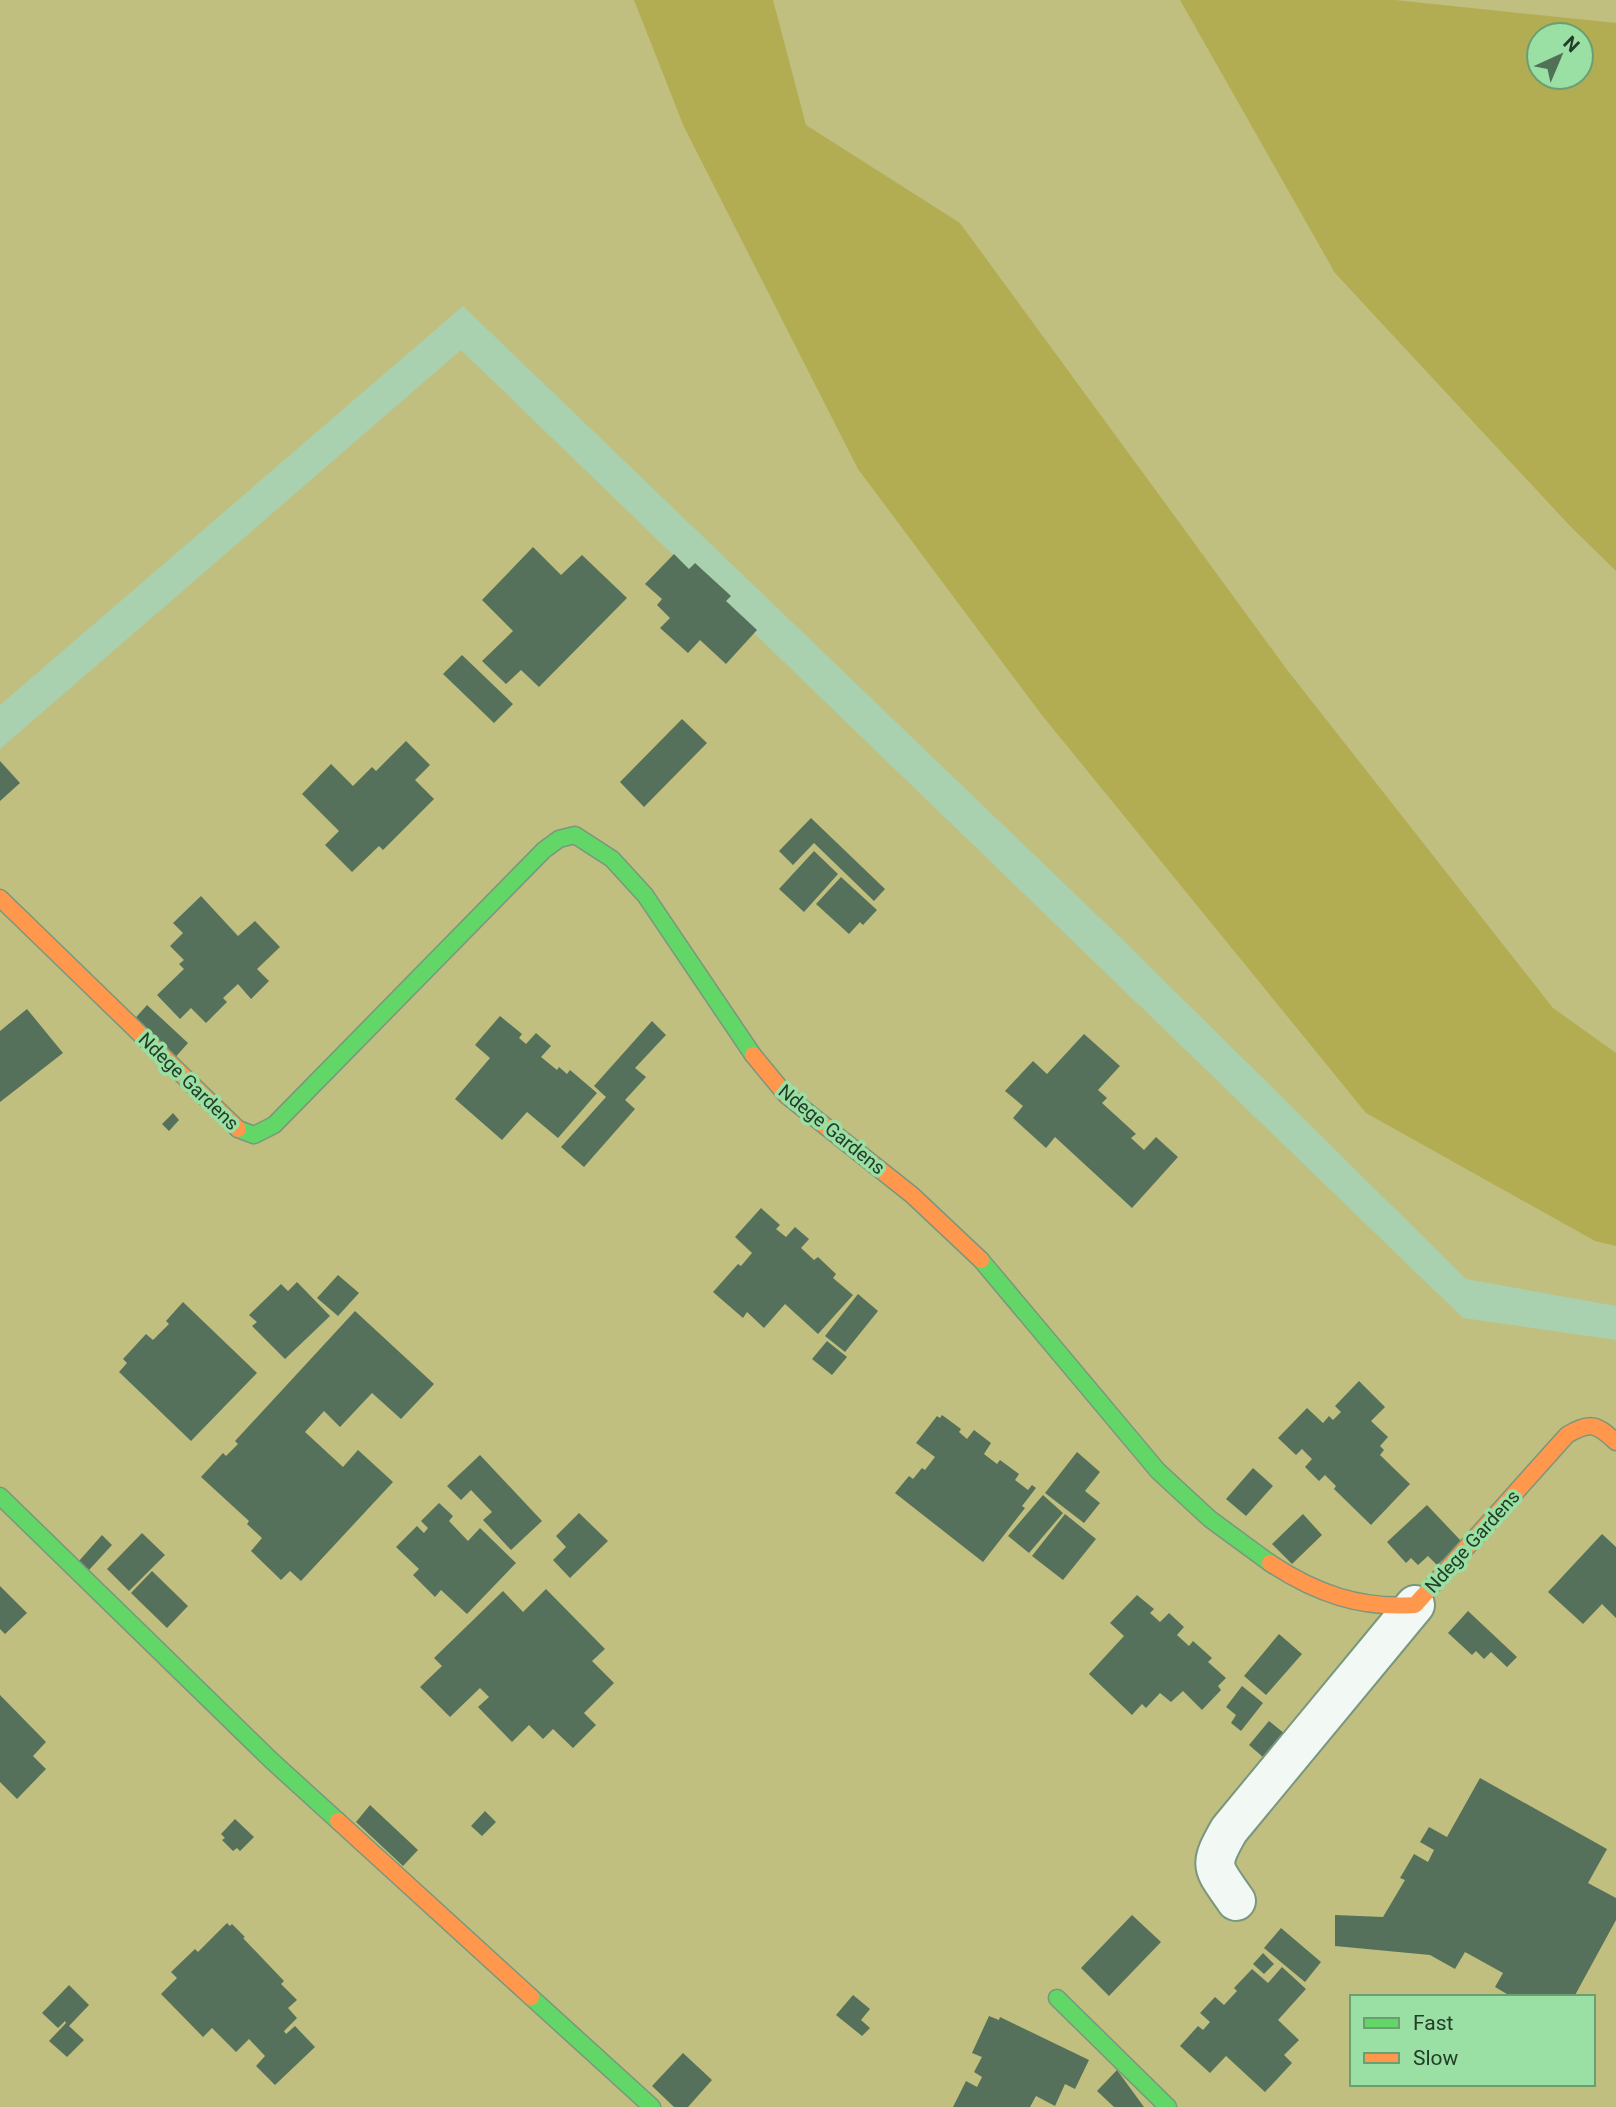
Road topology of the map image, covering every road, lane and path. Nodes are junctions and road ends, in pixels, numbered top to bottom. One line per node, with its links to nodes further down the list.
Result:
1 (0, 898): 4 (street, Ndege Gardens)
2 (1616, 1442): 4 (street, Ndege Gardens)
3 (0, 1496): 7 (street)
4 (1415, 1605): 5 (street)
5 (1236, 1901)
6 (1057, 1998): 8 (street)
7 (652, 2107)
8 (1168, 2107)

